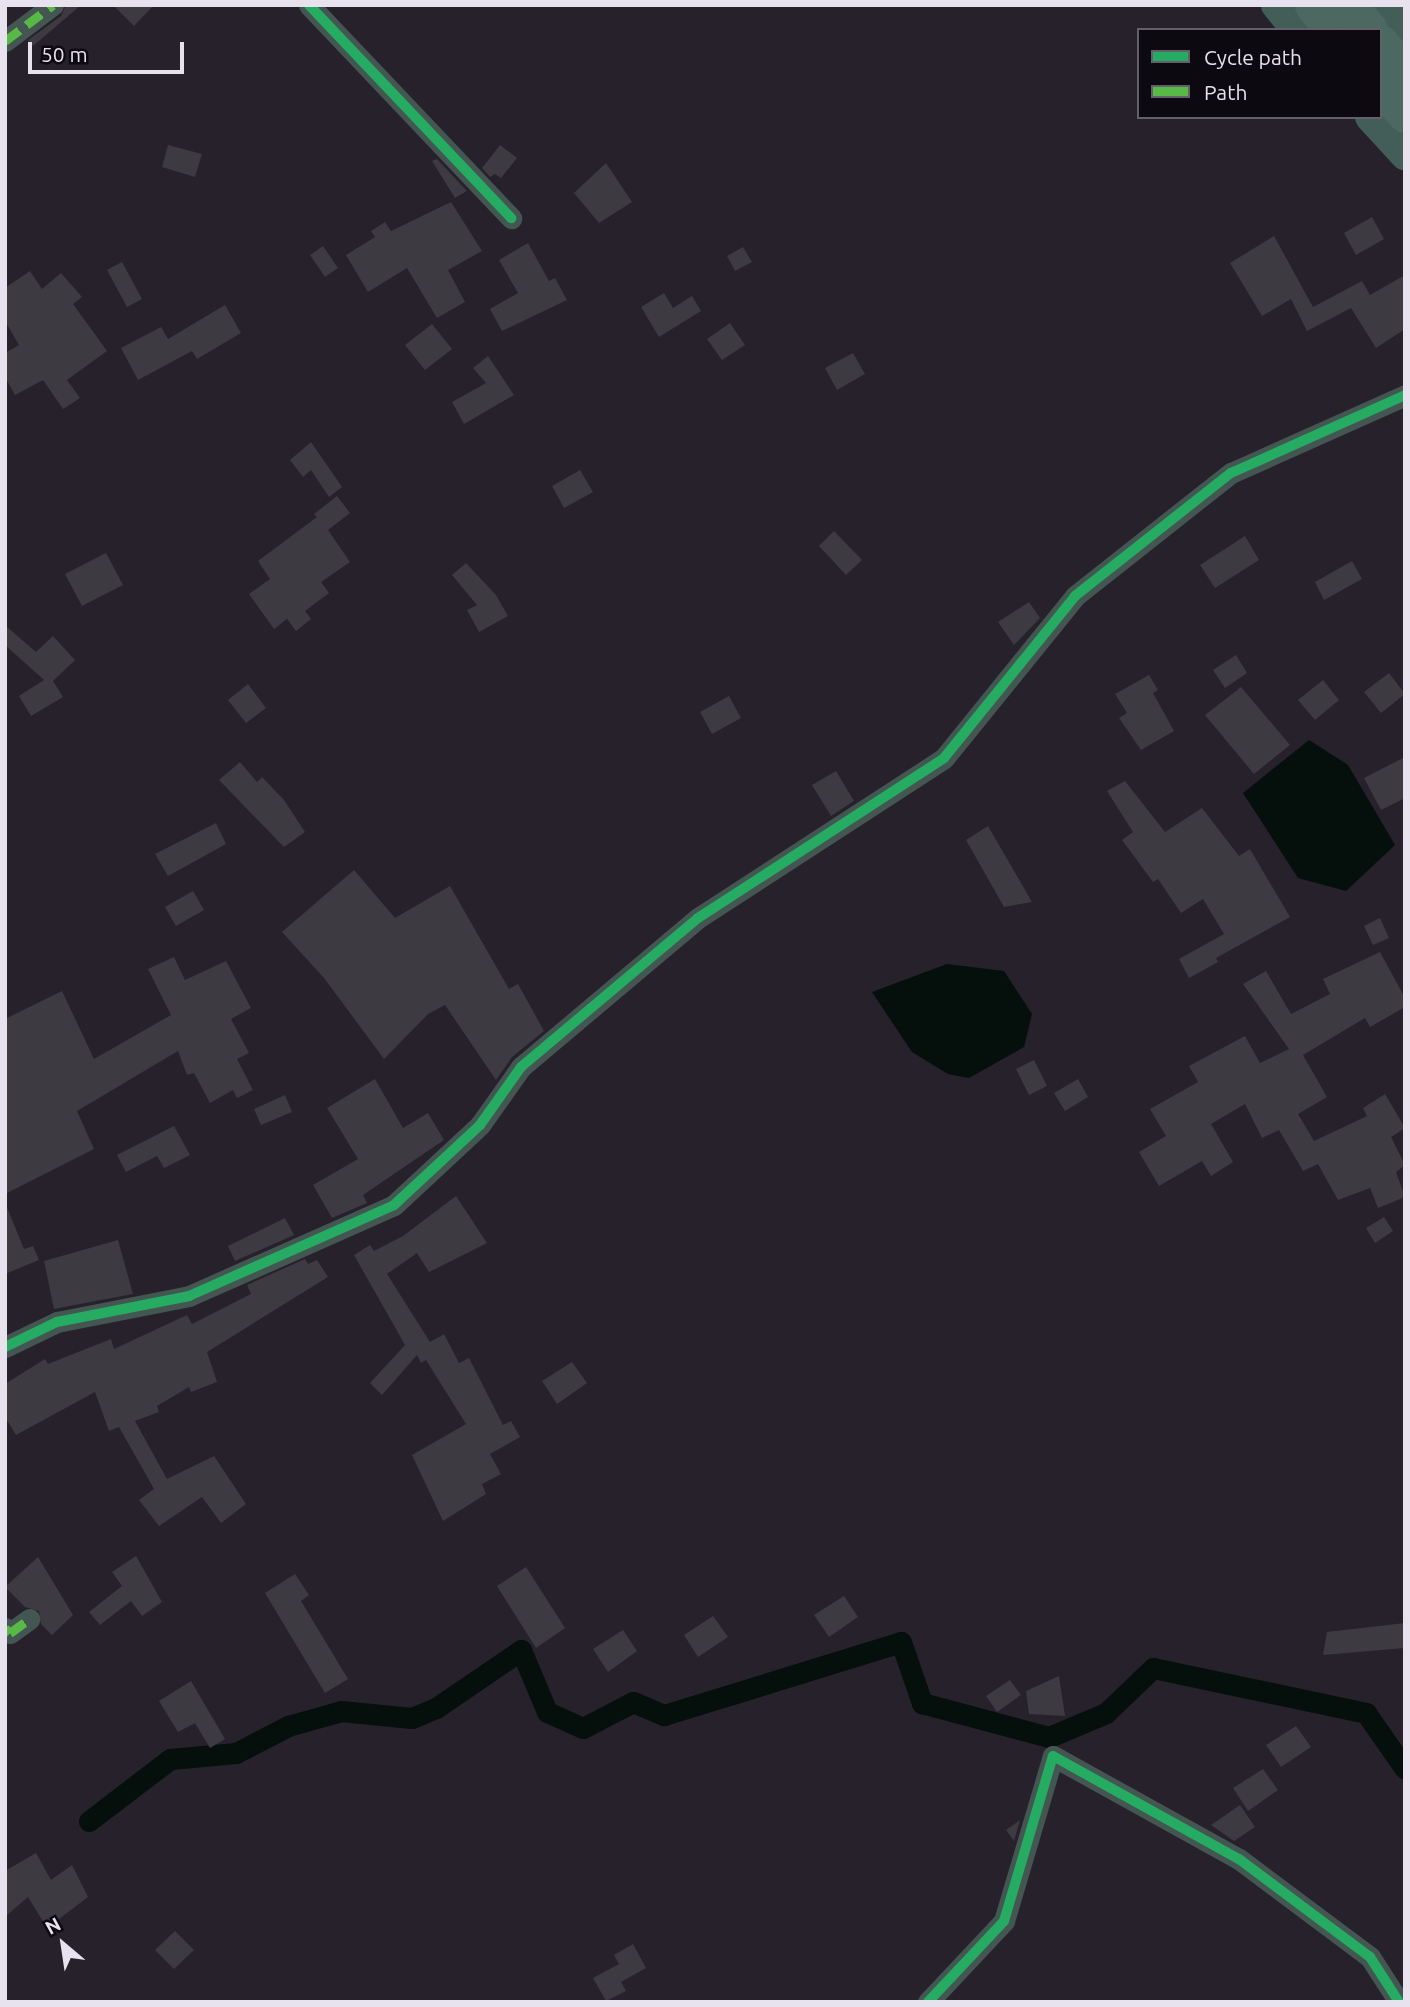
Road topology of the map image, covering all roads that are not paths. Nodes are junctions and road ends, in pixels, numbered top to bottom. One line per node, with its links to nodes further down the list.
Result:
1 (53, 5): 11 (street)
2 (309, 5): 18 (street)
3 (1276, 5): 8 (main road)
4 (1313, 5): 9 (highway)
5 (1349, 5): 10 (highway)
6 (1387, 5): 7 (main road)
7 (1405, 27)
8 (1294, 28)
9 (1331, 28)
10 (1367, 28)
11 (5, 41)
12 (1382, 45): 13 (highway)
13 (1405, 73)
14 (1382, 88): 15 (highway)
15 (1405, 114)
16 (1372, 119): 17 (main road)
17 (1405, 155)
18 (511, 218)
19 (1405, 395): 20 (street)
20 (5, 1348)
21 (29, 1619): 22 (street)
22 (5, 1628)
23 (928, 2002): 24 (street)
24 (1399, 2002)

